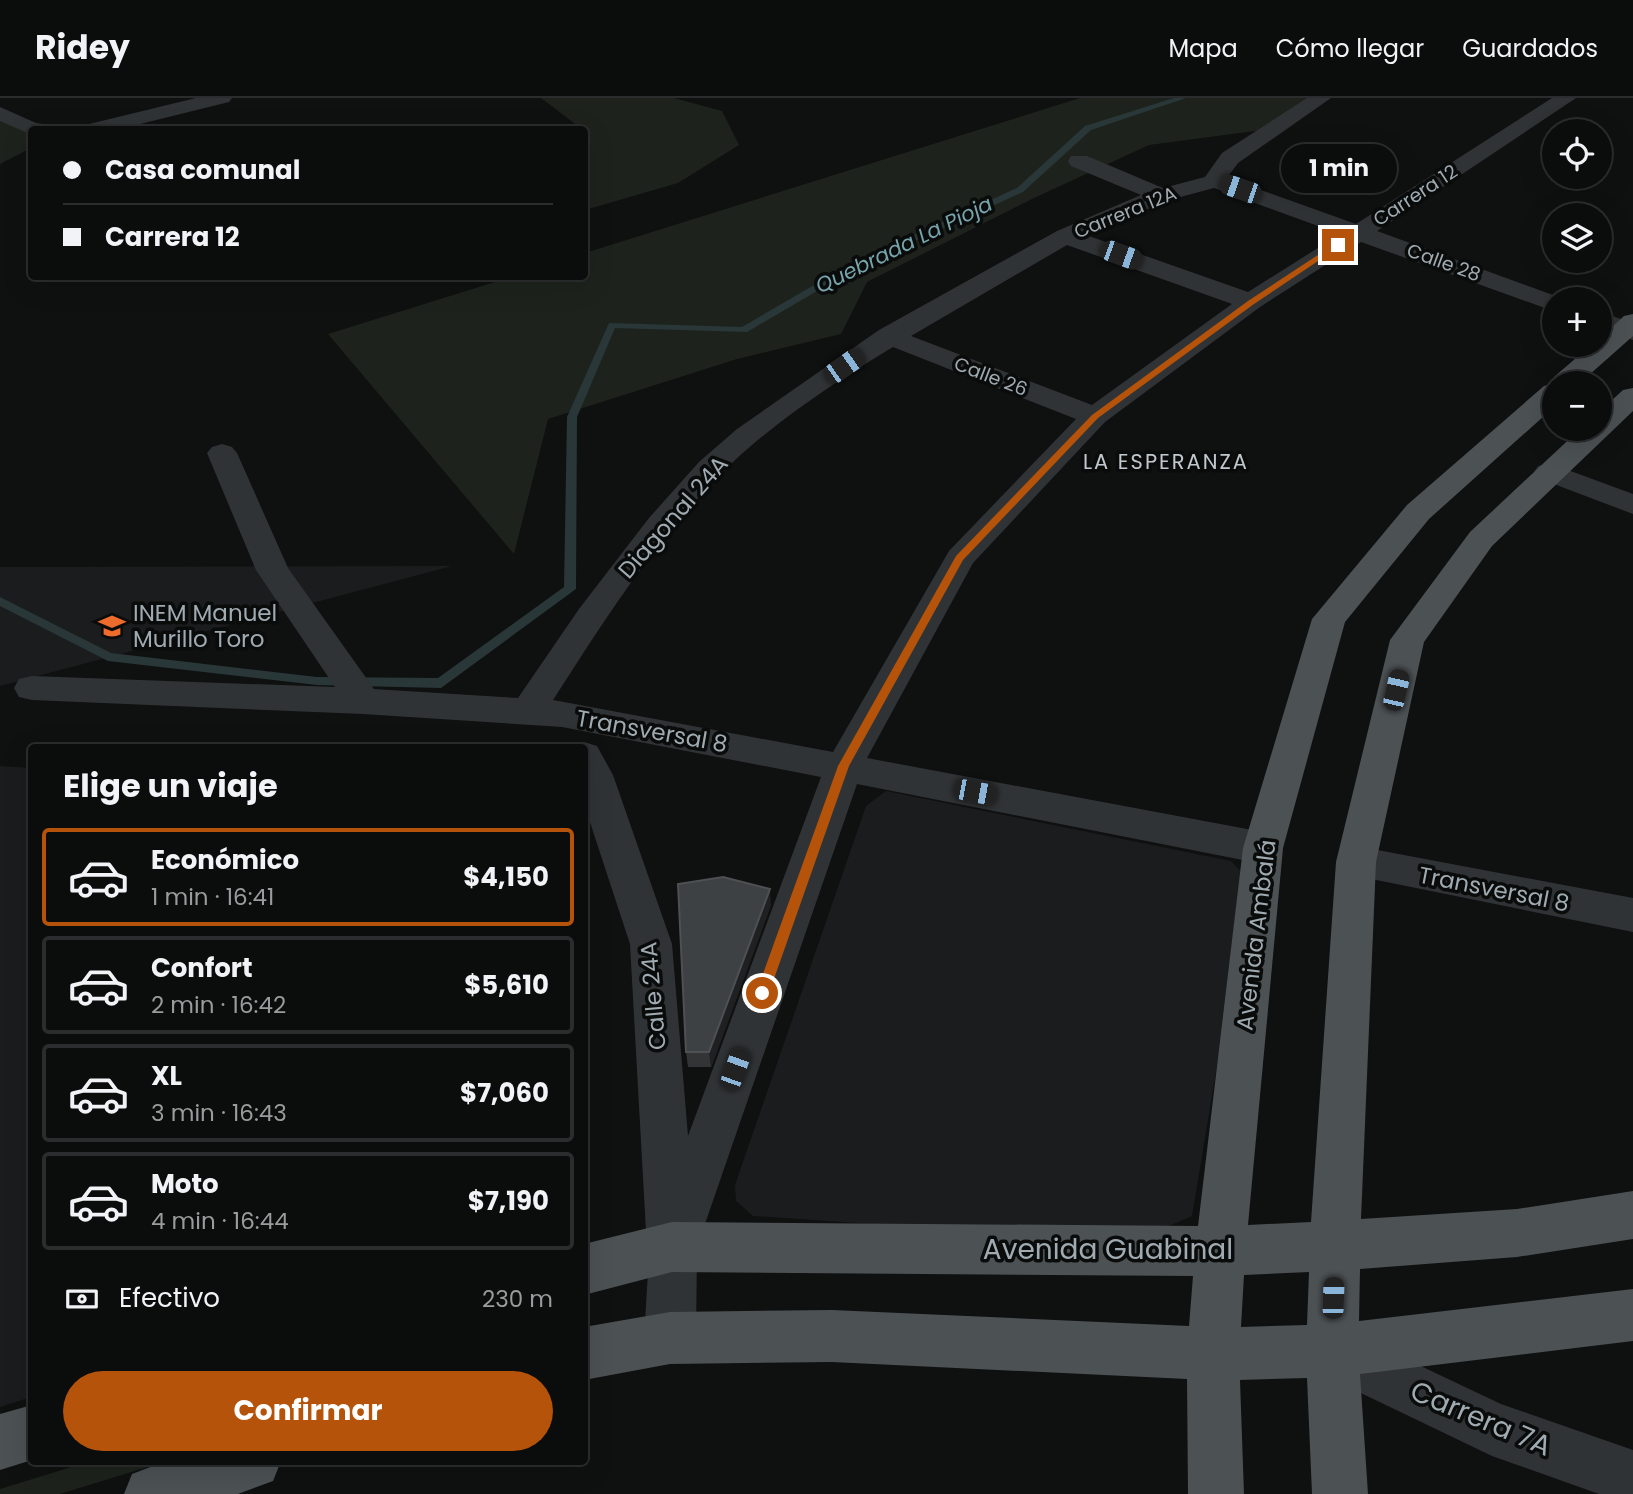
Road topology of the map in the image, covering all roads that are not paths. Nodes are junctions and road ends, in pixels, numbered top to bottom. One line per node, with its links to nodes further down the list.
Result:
1 (222, 98): 5 (street)
2 (1321, 98): 8 (street)
3 (1566, 98): 10 (street, Carrera 12)
4 (0, 113): 6 (street)
5 (105, 126)
6 (28, 127)
7 (1079, 160): 9 (street)
8 (1215, 181): 9 (street, Carrera 12A); 10 (street, Calle 28)
9 (1161, 195): 11 (street, Carrera 12A)
10 (1360, 230): 12 (street, Calle 28); 13 (street, Carrera 12)
11 (1065, 236): 13 (street, Carrera 12A); 16 (street, Carrera 12A)
12 (1542, 298)
13 (1251, 302): 21 (street, Carrera 12)
14 (1612, 323): 15 (street)
15 (1630, 328): 17 (main road)
16 (888, 336): 21 (street, Calle 26); 28 (street, Diagonal 24A)
17 (1578, 371)
18 (1633, 396): 20 (main road)
19 (1542, 403): 32 (main road, Avenida Ambalá)
20 (1612, 415)
21 (1095, 416): 31 (street, Carrera 12)
22 (1583, 441): 24 (main road)
23 (222, 453): 27 (street)
24 (1549, 472): 25 (street); 33 (main road)
25 (1633, 505)
26 (32, 688): 27 (street, Transversal 8)
27 (362, 700): 28 (street, Transversal 8)
28 (545, 712): 29 (street); 31 (street, Transversal 8)
29 (577, 744)
30 (588, 764): 37 (street, Calle 24A)
31 (844, 766): 32 (street, Transversal 8); 37 (street, Carrera 12)
32 (1263, 848): 38 (main road, Avenida Ambalá)
33 (1356, 863): 34 (street, Transversal 8); 36 (main road)
34 (1633, 915)
35 (1633, 1215): 36 (main road, Avenida Guabinal)
36 (1335, 1246): 38 (main road, Avenida Guabinal); 42 (main road)
37 (672, 1247): 38 (main road, Avenida Guabinal); 39 (main road, Avenida Guabinal); 41 (street)
38 (1220, 1251): 44 (main road, Avenida Ambalá)
39 (588, 1269)
40 (1633, 1315): 42 (main road)
41 (670, 1338): 43 (main road); 44 (main road)
42 (1332, 1351): 44 (main road); 48 (street, Carrera 7A); 51 (main road)
43 (588, 1353)
44 (1213, 1354): 50 (main road, Avenida Ambalá)
45 (28, 1433): 46 (main road)
46 (0, 1442)
47 (241, 1465): 49 (main road)
48 (1633, 1478)
49 (152, 1494)
50 (1216, 1494)
51 (1340, 1494)

